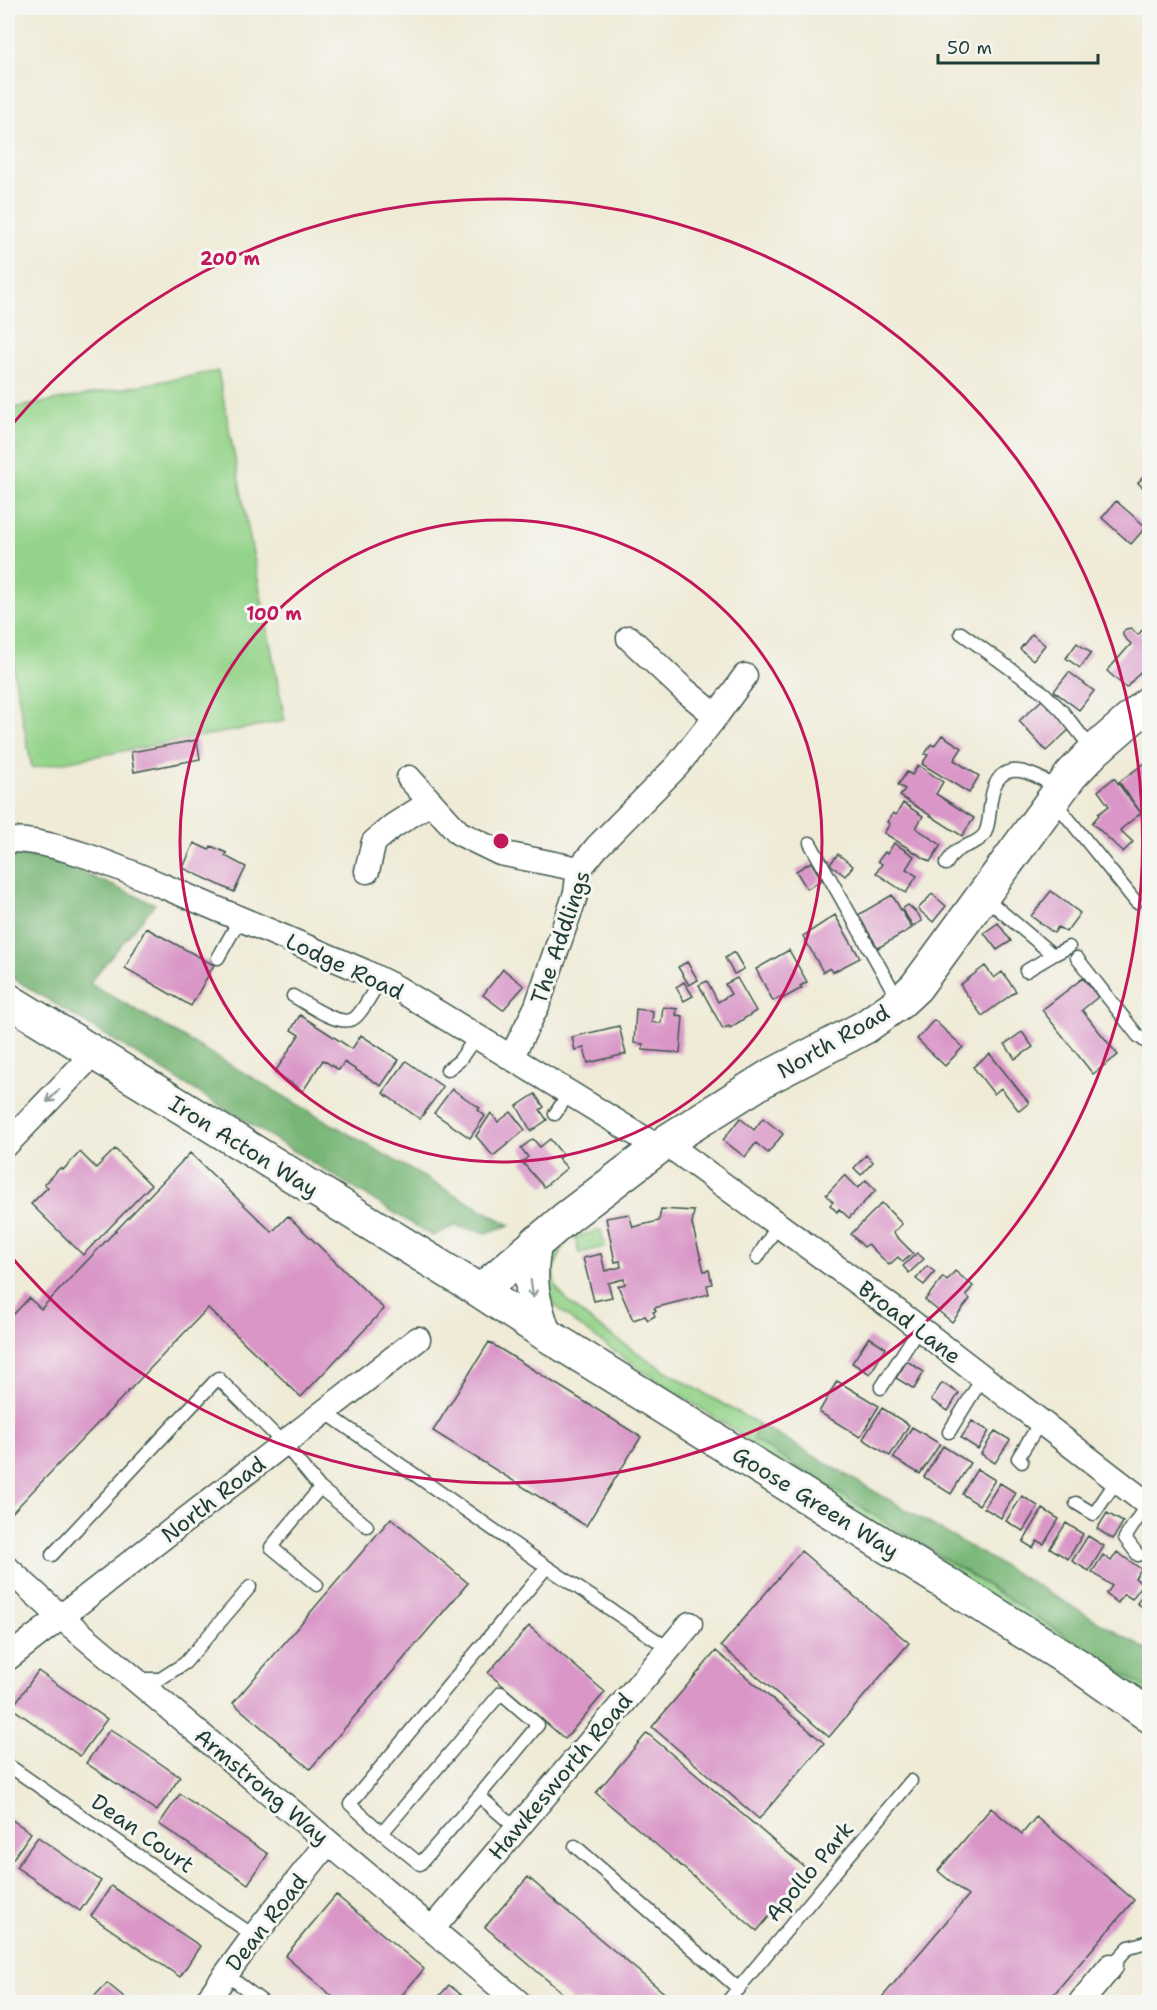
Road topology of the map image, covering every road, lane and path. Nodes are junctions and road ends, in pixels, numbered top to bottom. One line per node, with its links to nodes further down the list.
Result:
1 (961, 633): 6 (lane)
2 (629, 638): 5 (street)
3 (745, 676): 5 (street, The Addlings)
4 (1149, 702): 6 (main road, North Road)
5 (716, 716): 13 (street, The Addlings)
6 (1094, 750): 8 (main road, North Road)
7 (409, 778): 9 (street)
8 (1056, 794): 12 (lane); 15 (main road, North Road); 16 (lane)
9 (431, 801): 13 (street); 14 (street)
10 (8, 840): 17 (street, Lodge Road)
11 (810, 843): 26 (lane)
12 (946, 864)
13 (579, 869): 30 (street, The Addlings)
14 (367, 871)
15 (982, 895): 19 (lane); 26 (main road, North Road)
16 (1136, 902)
17 (240, 919): 20 (lane); 23 (street, Lodge Road)
18 (1068, 947): 19 (lane)
19 (1053, 955): 22 (lane)
20 (218, 958)
21 (1077, 958): 28 (lane)
22 (1026, 972)
23 (380, 980): 24 (lane); 27 (street, Lodge Road)
24 (293, 996)
25 (8, 1000): 29 (main road, Iron Acton Way)
26 (900, 1002): 35 (main road, North Road)
27 (476, 1037): 30 (street, Lodge Road); 31 (lane)
28 (1149, 1045)
29 (94, 1053): 34 (street, one-way to 34); 39 (main road, Iron Acton Way)
30 (511, 1058): 32 (street, Lodge Road)
31 (447, 1070)
32 (569, 1093): 33 (lane); 35 (street, Lodge Road)
33 (555, 1114)
34 (8, 1143)
35 (661, 1145): 36 (street, Broad Lane); 37 (main road, North Road)
36 (778, 1225): 38 (lane); 40 (street, Broad Lane)
37 (535, 1243): 39 (main road, North Road); 41 (main road, one-way to 41)
38 (757, 1258)
39 (480, 1291): 41 (main road, Goose Green Way)
40 (919, 1328): 43 (street, Broad Lane); 44 (lane)
41 (544, 1333): 66 (main road, Goose Green Way)
42 (418, 1339): 45 (street, North Road)
43 (983, 1377): 46 (street, Broad Lane); 47 (lane)
44 (881, 1388)
45 (325, 1412): 48 (street, North Road); 57 (lane)
46 (1041, 1421): 49 (lane); 50 (street, Broad Lane)
47 (949, 1432)
48 (284, 1444): 51 (lane); 56 (lane); 61 (street, North Road)
49 (1022, 1462)
50 (1117, 1480): 52 (lane); 53 (street, Broad Lane)
51 (320, 1488): 54 (lane); 59 (lane)
52 (1076, 1503)
53 (1148, 1505): 55 (lane)
54 (367, 1526)
55 (1138, 1554)
56 (52, 1555)
57 (547, 1567): 63 (lane); 71 (lane)
58 (8, 1569): 61 (street, Armstrong Way)
59 (318, 1585)
60 (250, 1587): 65 (lane)
61 (61, 1617): 64 (street, North Road); 65 (street, Armstrong Way)
62 (690, 1624): 63 (street, Hawkesworth Road)
63 (668, 1648): 70 (street, Hawkesworth Road)
64 (8, 1658)
65 (134, 1678): 72 (street, Armstrong Way)
66 (1149, 1716)
67 (8, 1765): 75 (lane, Dean Court)
68 (911, 1781): 79 (lane, Apollo Park)
69 (479, 1796): 70 (lane); 71 (lane); 71 (lane)
70 (516, 1828): 74 (street, Hawkesworth Road)
71 (382, 1833)
72 (328, 1842): 74 (street, Armstrong Way); 75 (street, Dean Road)
73 (575, 1846): 79 (lane)
74 (432, 1929): 83 (street, Armstrong Way)
75 (254, 1936): 78 (street, Dean Road)
76 (1149, 1941): 77 (lane)
77 (1111, 1966): 80 (street)
78 (226, 1974): 81 (street, Dean Road); 82 (lane)
79 (739, 1989): 84 (lane, Apollo Park)
80 (1087, 2000)
81 (206, 2002)
82 (263, 2002)
83 (518, 2002)
84 (727, 2002)

